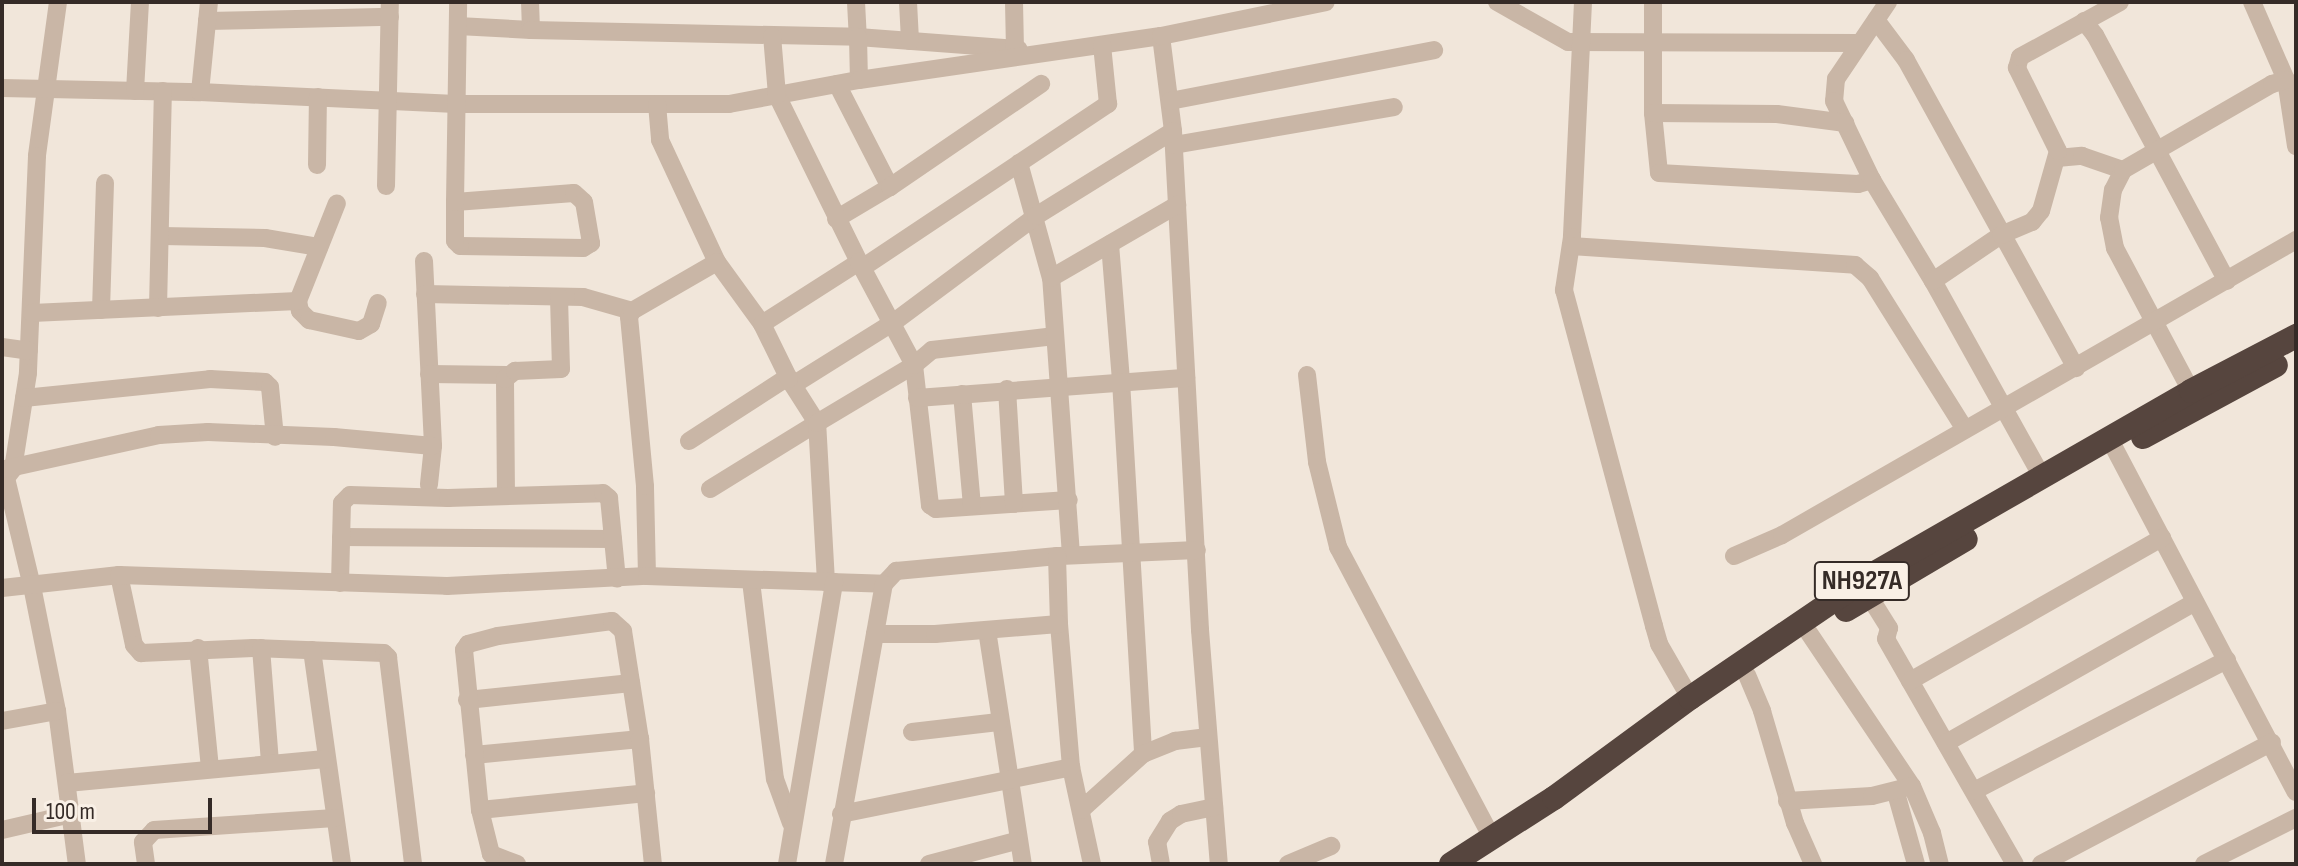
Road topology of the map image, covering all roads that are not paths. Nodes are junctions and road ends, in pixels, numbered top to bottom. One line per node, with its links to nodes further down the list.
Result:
1 (58, 2): 38 (street)
2 (140, 2): 39 (street)
3 (458, 2): 20 (street)
4 (530, 2): 21 (street)
5 (856, 2): 24 (street)
6 (908, 2): 26 (street)
7 (1014, 2): 30 (street)
8 (1326, 2): 16 (street)
9 (1497, 2): 27 (street)
10 (1583, 2): 27 (street)
11 (1653, 2): 25 (street)
12 (1888, 2): 18 (street)
13 (2120, 2): 19 (street)
14 (2252, 2): 34 (street)
15 (390, 10): 17 (street); 44 (street)
16 (1252, 10): 23 (street)
17 (208, 11): 41 (street)
18 (1876, 20): 28 (street); 67 (street)
19 (2084, 21): 53 (street); 54 (street)
20 (458, 26): 21 (street); 46 (street)
21 (531, 30): 22 (street)
22 (772, 36): 24 (street); 42 (street)
23 (1161, 36): 29 (street); 45 (street)
24 (858, 37): 26 (street); 33 (street)
25 (1654, 40): 27 (street); 28 (street); 49 (street)
26 (910, 41): 30 (street)
27 (1579, 42): 71 (street)
28 (1859, 43): 50 (street)
29 (1102, 45): 32 (street); 55 (street)
30 (1015, 49): 32 (street)
31 (1434, 50): 45 (street)
32 (1054, 52): 33 (street)
33 (859, 80): 35 (street)
34 (2286, 80): 52 (street); 53 (street)
35 (837, 84): 42 (street); 61 (street)
36 (1041, 84): 61 (street)
37 (2, 88): 38 (street)
38 (47, 91): 39 (street); 86 (street)
39 (135, 91): 40 (street)
40 (163, 91): 41 (street); 68 (street)
41 (200, 92): 43 (street)
42 (777, 95): 47 (street); 66 (street)
43 (318, 97): 44 (street); 56 (street)
44 (389, 101): 46 (street); 60 (street)
45 (1170, 101): 51 (street)
46 (456, 104): 47 (street); 62 (street)
47 (657, 104): 74 (street)
48 (1394, 107): 51 (street)
49 (1653, 113): 50 (street); 58 (street)
50 (1845, 123): 58 (street)
51 (1174, 138): 64 (street); 65 (street)
52 (2296, 146)
53 (2157, 151): 57 (street); 78 (street)
54 (2057, 158): 57 (street); 67 (street)
55 (1019, 163): 65 (street); 75 (street)
56 (317, 165)
57 (2123, 170): 89 (street)
58 (1872, 180): 77 (street)
59 (105, 183): 84 (street)
60 (386, 186)
61 (890, 187): 66 (street)
62 (455, 202): 62 (street)
63 (337, 203): 72 (street)
64 (1177, 205): 70 (street); 100 (street)
65 (1036, 216): 76 (street); 87 (street)
66 (836, 219): 75 (street)
67 (2001, 235): 77 (street); 96 (street)
68 (162, 236): 72 (street); 83 (street)
69 (2296, 240): 78 (street)
70 (1110, 244): 76 (street); 102 (street)
71 (1571, 246): 111 (street); 153 (street)
72 (319, 247): 81 (street)
73 (424, 261): 79 (street)
74 (717, 262): 85 (street); 88 (street)
75 (860, 265): 87 (street); 88 (street)
76 (1051, 278): 90 (street)
77 (1933, 281): 109 (street)
78 (2227, 281): 89 (street)
79 (425, 294): 80 (street); 97 (street)
80 (559, 297): 85 (street); 98 (street)
81 (298, 301): 82 (street); 83 (street)
82 (378, 303)
83 (158, 308): 84 (street)
84 (101, 310): 86 (street)
85 (632, 311): 132 (street)
86 (32, 313): 93 (street)
87 (894, 322): 95 (street); 101 (street)
88 (762, 324): 101 (street)
89 (2155, 324): 96 (street); 105 (street)
90 (1055, 336): 95 (street); 103 (street)
91 (2296, 336): 105 (highway, NH927A)
92 (2, 347): 93 (street)
93 (29, 351): 107 (street)
94 (2296, 354): 114 (highway, NH927A)
95 (914, 365): 108 (street); 110 (street)
96 (2076, 368): 109 (street)
97 (429, 374): 98 (street); 115 (street)
98 (507, 375): 120 (street)
99 (1307, 375): 185 (street)
100 (1186, 378): 102 (street); 127 (street)
101 (790, 381): 110 (street); 113 (street)
102 (1121, 381): 103 (street); 128 (street)
103 (1057, 386): 104 (street); 121 (street)
104 (1007, 389): 106 (street); 122 (street)
105 (2191, 391): 114 (highway, NH927A)
106 (962, 394): 108 (street); 123 (street)
107 (24, 398): 112 (street); 116 (street)
108 (917, 398): 123 (street)
109 (2002, 407): 111 (street); 117 (street)
110 (817, 423): 119 (street); 135 (street)
111 (1964, 428): 130 (street)
112 (275, 437): 115 (street); 116 (street)
113 (689, 441)
114 (2113, 444): 117 (highway, NH927A); 125 (street); 140 (highway, NH927A)
115 (433, 446): 118 (street)
116 (8, 469): 138 (street)
117 (2042, 477): 150 (highway, NH927A)
118 (429, 485)
119 (710, 489)
120 (506, 496): 124 (street); 126 (street)
121 (1069, 500): 122 (street); 129 (street)
122 (1014, 504): 123 (street)
123 (972, 506)
124 (341, 537): 126 (street); 136 (street)
125 (2162, 538): 141 (street); 151 (street)
126 (613, 539): 133 (street)
127 (1197, 550): 128 (street); 159 (street)
128 (1129, 552): 129 (street); 163 (street)
129 (1064, 555): 137 (street); 142 (street)
130 (1734, 556)
131 (119, 575): 136 (street); 138 (street); 146 (street)
132 (647, 576): 133 (street); 134 (street)
133 (617, 579): 136 (street)
134 (751, 581): 135 (street); 183 (street)
135 (830, 582): 137 (street); 183 (street)
136 (340, 583)
137 (884, 584): 145 (street)
138 (32, 586): 139 (street); 155 (street)
139 (2, 588)
140 (1869, 596): 144 (highway, NH927A); 151 (street)
141 (2195, 602): 149 (street); 162 (street)
142 (1059, 624): 143 (street); 167 (street)
143 (987, 630): 145 (street); 157 (street)
144 (1809, 633): 150 (highway, NH927A); 171 (street)
145 (875, 634): 180 (street)
146 (198, 648): 147 (street); 168 (street)
147 (261, 648): 148 (street); 166 (street)
148 (312, 650): 165 (street); 192 (street)
149 (2227, 660): 161 (street); 172 (street)
150 (1744, 671): 153 (highway, NH927A); 175 (street); 204 (highway, NH927A)
151 (1910, 681): 162 (street)
152 (631, 683): 154 (street); 154 (street); 160 (street)
153 (1690, 698): 185 (highway, NH927A)
154 (467, 700): 164 (street)
155 (57, 711): 156 (street); 170 (street)
156 (2, 721)
157 (998, 722): 158 (street); 169 (street)
158 (912, 732)
159 (1208, 737): 163 (street); 176 (street)
160 (640, 739): 164 (street); 174 (street)
161 (2272, 742): 173 (street); 209 (street)
162 (1946, 743): 172 (street)
163 (1143, 754): 178 (street)
164 (474, 755): 177 (street)
165 (325, 759): 166 (street); 181 (street)
166 (270, 762): 168 (street)
167 (1071, 767): 169 (street); 178 (street)
168 (210, 768): 170 (street)
169 (1007, 779): 180 (street); 186 (street)
170 (67, 783): 179 (street)
171 (1904, 789): 175 (street); 206 (street); 207 (street)
172 (1974, 791): 208 (street)
173 (2296, 792)
174 (646, 793): 177 (street); 194 (street)
175 (1787, 801): 205 (street)
176 (1214, 807): 200 (street); 201 (street)
177 (480, 810): 193 (street)
178 (1081, 810): 199 (street)
179 (71, 814): 184 (street); 189 (street)
180 (841, 814): 196 (street)
181 (335, 818): 190 (street); 191 (street)
182 (2296, 818): 188 (street)
183 (791, 823): 195 (street)
184 (2, 830)
185 (1492, 838): 203 (highway, NH927A)
186 (1016, 841): 197 (street); 198 (street)
187 (1331, 846): 202 (street)
188 (2233, 857): 210 (street)
189 (77, 864)
190 (146, 864)
191 (342, 864)
192 (413, 864)
193 (517, 864)
194 (653, 864)
195 (787, 864)
196 (834, 864)
197 (929, 864)
198 (1023, 864)
199 (1092, 864)
200 (1161, 864)
201 (1219, 864)
202 (1288, 864)
203 (1451, 864)
204 (1480, 864)
205 (1813, 864)
206 (1916, 864)
207 (1940, 864)
208 (2015, 864)
209 (2041, 864)
210 (2204, 864)

